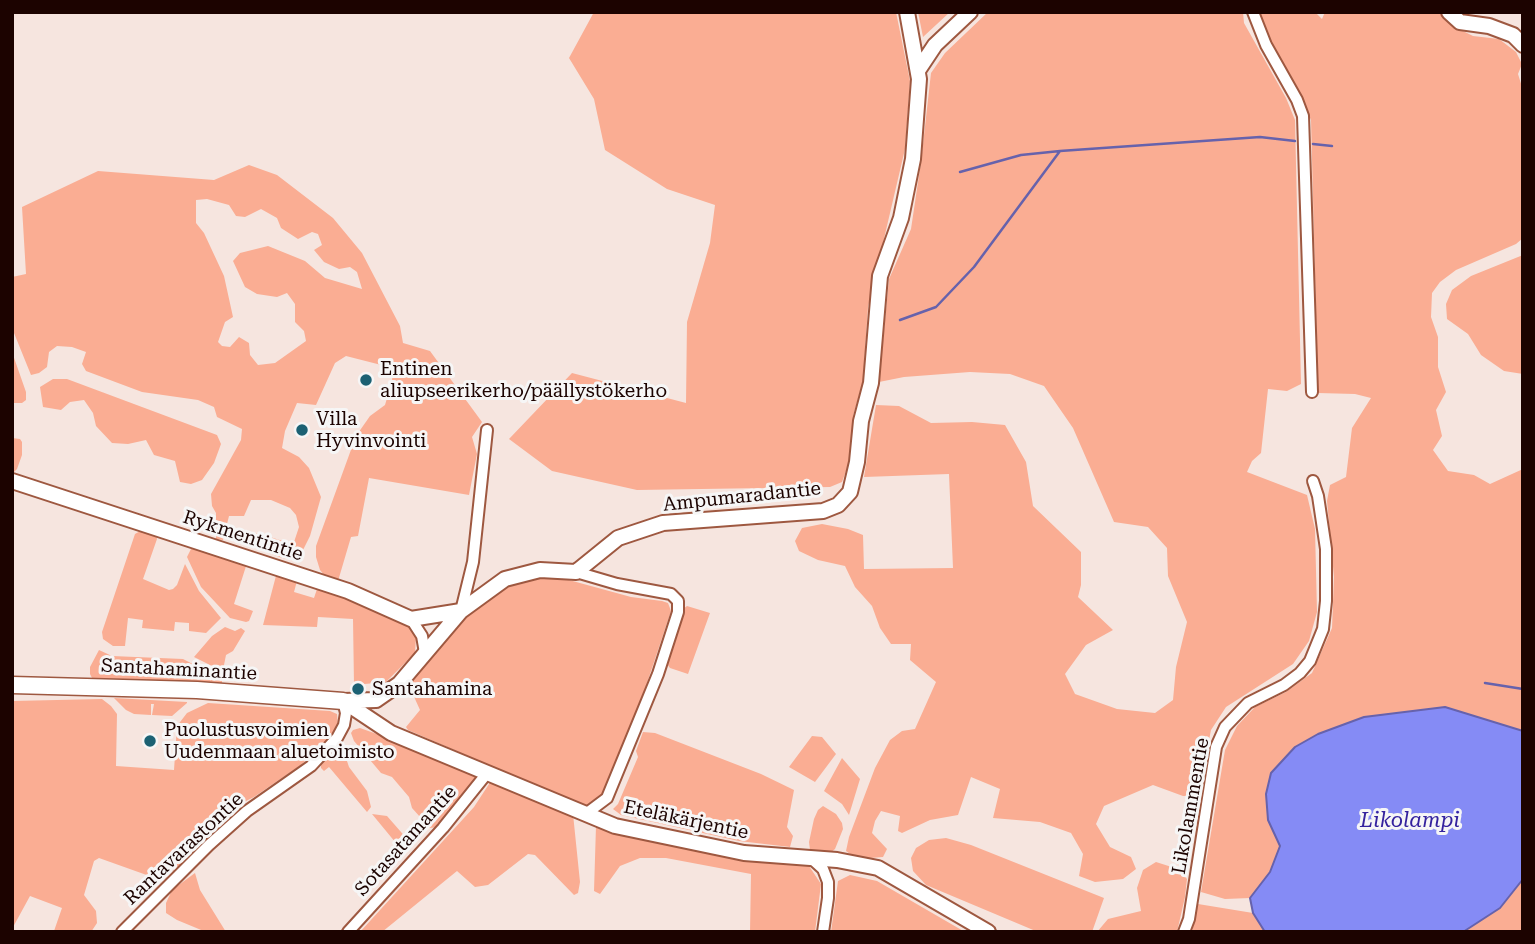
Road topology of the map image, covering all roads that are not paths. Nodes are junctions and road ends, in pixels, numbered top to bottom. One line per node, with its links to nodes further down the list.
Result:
1 (907, 12): 6 (street, Ampumaradantie)
2 (970, 12): 6 (street)
3 (1253, 12): 7 (street)
4 (1449, 12): 5 (street)
5 (1523, 45)
6 (919, 69): 11 (street, Ampumaradantie)
7 (1312, 392)
8 (487, 430): 12 (street)
9 (12, 481): 13 (street, Rykmentintie)
10 (1313, 481): 24 (street, Likolammentie)
11 (576, 572): 12 (street); 18 (street)
12 (461, 611): 13 (street); 14 (street)
13 (411, 619): 14 (street)
14 (425, 653): 16 (street)
15 (12, 685): 16 (main road, Santahaminantie)
16 (343, 701): 17 (street, Eteläkärjentie); 20 (street, Rantavarastontie)
17 (488, 772): 18 (street, Eteläkärjentie); 21 (street, Sotasatamantie)
18 (587, 813): 19 (street, Eteläkärjentie)
19 (812, 859): 22 (street); 23 (street, Eteläkärjentie)
20 (122, 932)
21 (348, 932)
22 (823, 932)
23 (988, 932)
24 (1184, 932)

